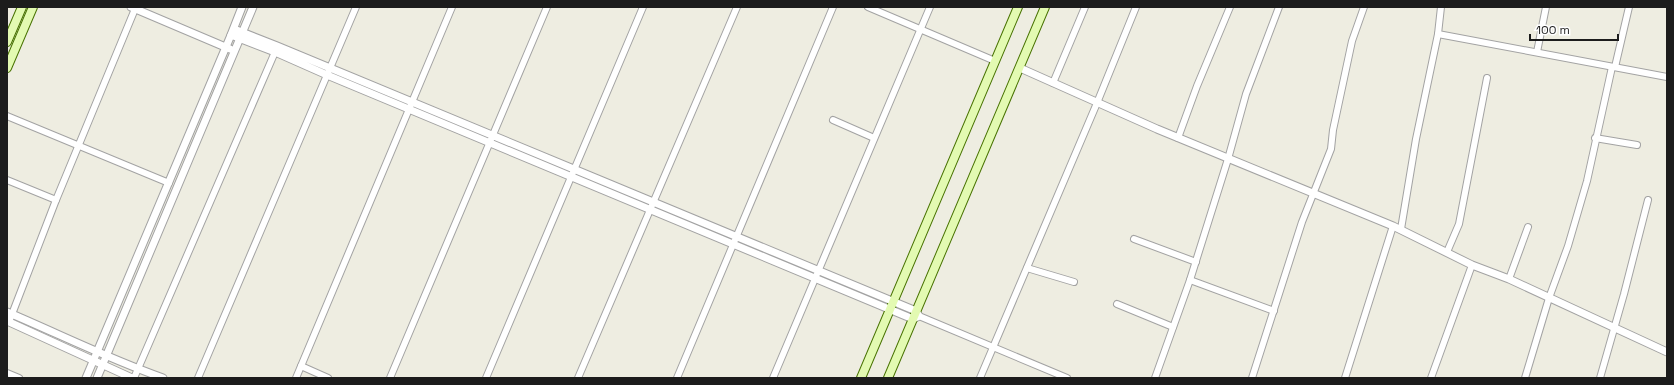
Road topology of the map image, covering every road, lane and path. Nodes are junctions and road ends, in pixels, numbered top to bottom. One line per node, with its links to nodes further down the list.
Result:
1 (22, 7): 28 (main road)
2 (33, 7): 35 (main road)
3 (242, 7): 25 (street)
4 (253, 7): 27 (street)
5 (356, 7): 36 (street)
6 (452, 7): 42 (street)
7 (547, 7): 50 (street)
8 (643, 7): 54 (street)
9 (737, 7): 60 (street)
10 (833, 7): 65 (street)
11 (868, 7): 24 (street)
12 (930, 7): 24 (street)
13 (1018, 7): 33 (main road)
14 (1045, 7): 37 (main road)
15 (1085, 7): 41 (street)
16 (1136, 7): 43 (street)
17 (1230, 7): 48 (street)
18 (1279, 7): 53 (street)
19 (1364, 7): 57 (street)
20 (1441, 7): 26 (street)
21 (1546, 7): 32 (street)
22 (1629, 7): 34 (street)
23 (133, 8): 29 (street); 52 (street)
24 (920, 29): 33 (street); 47 (street)
25 (232, 32): 27 (street); 29 (street)
26 (1438, 34): 32 (street); 64 (street)
27 (242, 36): 30 (street); 31 (street); 36 (street)
28 (7, 42)
29 (226, 47): 30 (street); 56 (street)
30 (235, 51): 90 (street)
31 (275, 52): 38 (street); 92 (street)
32 (1537, 52): 34 (street)
33 (995, 61): 79 (main road)
34 (1613, 67): 39 (street); 49 (street)
35 (7, 68)
36 (330, 68): 38 (street); 42 (street)
37 (1020, 68): 41 (street); 82 (main road)
38 (326, 75): 44 (street); 100 (street)
39 (1667, 77)
40 (1488, 78): 68 (street)
41 (1053, 83): 43 (street)
42 (412, 102): 44 (street); 50 (street)
43 (1097, 103): 48 (street); 71 (street)
44 (409, 109): 50 (street); 91 (street)
45 (7, 116): 52 (street)
46 (833, 120): 47 (street)
47 (874, 138): 72 (street)
48 (1178, 138): 53 (street)
49 (1595, 138): 51 (street); 77 (street)
50 (491, 139): 54 (street); 103 (street)
51 (1637, 145)
52 (79, 146): 56 (street); 58 (street)
53 (1228, 159): 57 (street); 69 (street)
54 (573, 173): 60 (street); 61 (street); 104 (street)
55 (7, 180): 58 (street)
56 (169, 182): 87 (street)
57 (1313, 194): 62 (street); 80 (street)
58 (56, 200): 81 (street)
59 (1648, 200): 85 (street)
60 (654, 203): 61 (street); 65 (street)
61 (650, 211): 67 (street); 105 (street)
62 (1393, 226): 64 (street); 114 (street)
63 (1528, 227): 74 (street)
64 (1401, 229): 68 (street)
65 (736, 237): 67 (street); 72 (street)
66 (1134, 239): 69 (street)
67 (732, 245): 73 (street); 106 (street)
68 (1447, 252): 70 (street)
69 (1196, 262): 75 (street)
70 (1472, 265): 74 (street); 115 (street)
71 (1027, 268): 76 (street); 86 (street)
72 (817, 270): 73 (street); 79 (street)
73 (814, 278): 79 (street); 107 (street)
74 (1509, 279): 77 (street)
75 (1190, 280): 80 (street); 84 (street)
76 (1074, 282)
77 (1549, 298): 85 (street); 116 (street)
78 (1117, 304): 84 (street)
79 (891, 305): 82 (street); 108 (main road)
80 (1274, 311): 113 (street)
81 (9, 313): 83 (street); 87 (street)
82 (916, 315): 86 (street); 109 (main road)
83 (8, 321): 89 (street)
84 (1173, 327): 112 (street)
85 (1614, 328): 88 (street); 117 (street)
86 (993, 348): 94 (street); 110 (street)
87 (97, 351): 89 (street); 90 (street)
88 (1667, 352)
89 (93, 360): 90 (street); 96 (street)
90 (105, 360): 92 (street); 97 (street); 98 (street)
91 (301, 366): 101 (street); 102 (street)
92 (138, 370): 98 (street); 99 (street)
93 (7, 373): 95 (street)
94 (1058, 376): 111 (street)
95 (19, 378)
96 (86, 378)
97 (97, 378)
98 (133, 378)
99 (163, 378)
100 (198, 378)
101 (296, 378)
102 (328, 378)
103 (390, 378)
104 (486, 378)
105 (578, 378)
106 (677, 378)
107 (773, 378)
108 (861, 378)
109 (888, 378)
110 (980, 378)
111 (1067, 378)
112 (1155, 378)
113 (1252, 378)
114 (1346, 378)
115 (1431, 378)
116 (1525, 378)
117 (1600, 378)

